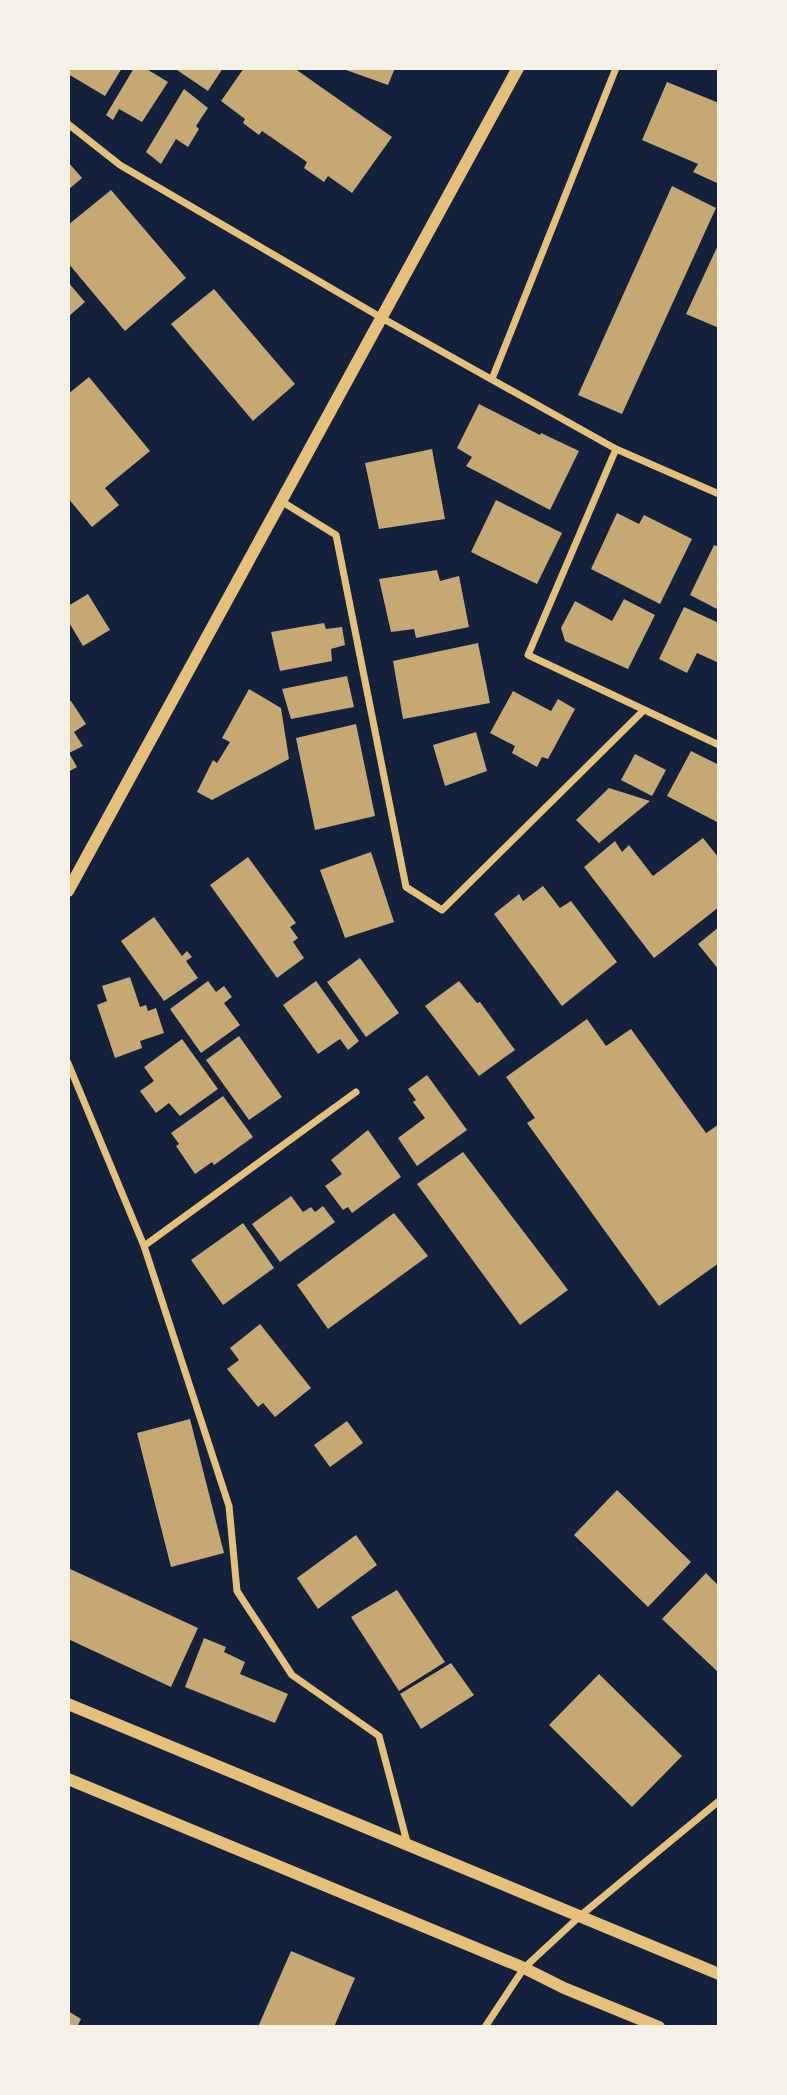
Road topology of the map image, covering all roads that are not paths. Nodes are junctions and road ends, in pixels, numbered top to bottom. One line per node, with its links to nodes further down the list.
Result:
1 (518, 68): 4 (street)
2 (616, 68): 5 (street)
3 (68, 124): 4 (street)
4 (382, 318): 5 (street); 9 (street)
5 (492, 379): 6 (street)
6 (616, 449): 8 (street); 10 (street)
7 (719, 484): 8 (street)
8 (717, 494)
9 (281, 501): 10 (street); 12 (street)
10 (643, 711): 11 (street)
11 (719, 745)
12 (68, 891)
13 (68, 1063): 15 (street)
14 (356, 1092): 15 (street)
15 (144, 1246): 19 (street)
16 (68, 1704): 19 (street)
17 (68, 1779): 21 (street)
18 (719, 1801): 20 (street)
19 (408, 1847): 20 (street)
20 (580, 1916): 21 (street); 22 (street)
21 (524, 1968): 23 (street); 24 (street)
22 (719, 1974)
23 (485, 2027)
24 (659, 2027)

